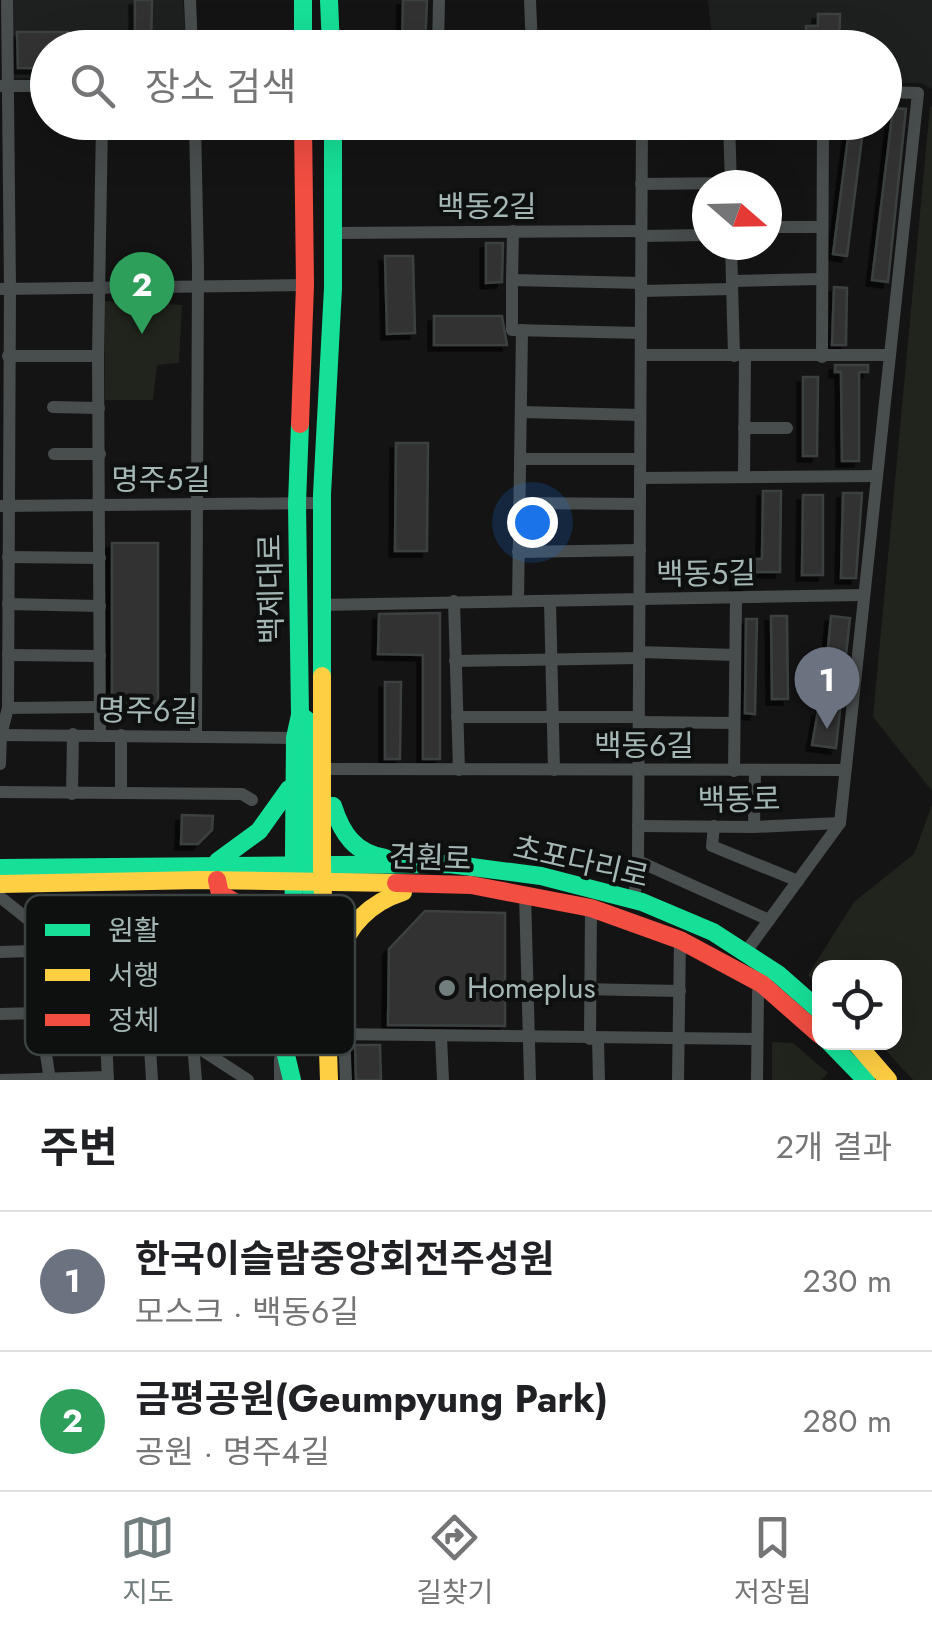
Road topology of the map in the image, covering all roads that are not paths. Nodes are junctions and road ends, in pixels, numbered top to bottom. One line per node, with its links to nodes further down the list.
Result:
1 (7, 0): 12 (street)
2 (190, 0): 7 (street)
3 (302, 0): 8 (street)
4 (329, 0): 9 (street)
5 (438, 0): 10 (street)
6 (530, 0): 11 (street)
7 (191, 30)
8 (303, 30)
9 (330, 30)
10 (438, 30)
11 (531, 30)
12 (3, 86): 13 (street); 38 (street)
13 (30, 86)
14 (902, 92): 43 (street)
15 (102, 140): 39 (street)
16 (194, 140): 34 (street)
17 (304, 140): 35 (street, 백제대로)
18 (333, 140): 28 (street, 백제대로)
19 (642, 140): 23 (street)
20 (730, 140): 22 (street)
21 (822, 140): 26 (street)
22 (730, 170)
23 (642, 184): 24 (street); 29 (street)
24 (692, 184)
25 (782, 227): 26 (street)
26 (822, 227): 33 (street)
27 (514, 231): 28 (street, 백동2길); 29 (street, 백동2길); 32 (street)
28 (333, 233): 62 (street, 백제대로)
29 (641, 234): 30 (street); 37 (street)
30 (692, 236)
31 (732, 260): 36 (street)
32 (512, 280): 37 (street); 40 (street)
33 (822, 280): 36 (street); 47 (street)
34 (197, 285): 35 (street); 39 (street); 65 (street)
35 (304, 285): 61 (street, 백제대로)
36 (732, 285): 37 (street); 46 (street)
37 (641, 287): 41 (street)
38 (5, 289): 39 (street); 44 (street)
39 (98, 290): 45 (street)
40 (522, 330): 41 (street); 50 (street)
41 (641, 333): 42 (street)
42 (640, 355): 46 (street); 51 (street)
43 (890, 355): 47 (street); 58 (street)
44 (8, 356): 45 (street); 66 (street)
45 (98, 356): 49 (street)
46 (739, 356): 47 (street); 52 (street)
47 (822, 357)
48 (54, 408): 49 (street)
49 (99, 408): 55 (street)
50 (521, 412): 51 (street); 56 (street)
51 (640, 415): 57 (street)
52 (744, 428): 53 (street); 59 (street)
53 (787, 428)
54 (54, 454): 55 (street)
55 (100, 454): 67 (street)
56 (520, 459): 57 (street); 63 (street)
57 (640, 460): 60 (street)
58 (876, 476): 59 (street); 72 (street)
59 (744, 477): 60 (street)
60 (640, 478): 64 (street)
61 (297, 503): 62 (street, 명주5길); 65 (street, 명주5길); 91 (street, 백제대로)
62 (322, 503): 79 (street, 백제대로)
63 (519, 504): 64 (street); 69 (street)
64 (640, 504): 68 (street)
65 (195, 505): 67 (street, 명주5길); 100 (street)
66 (4, 506): 67 (street, 명주5길); 71 (street)
67 (100, 506): 70 (street)
68 (640, 550): 69 (street); 74 (street)
69 (518, 552): 75 (street)
70 (100, 558): 71 (street); 80 (street)
71 (5, 562): 78 (street)
72 (862, 595): 73 (street, 백동5길); 107 (street)
73 (736, 599): 74 (street, 백동5길); 84 (street, 백동6길)
74 (640, 600): 77 (street, 백동5길); 83 (street)
75 (518, 601): 76 (street, 백동5길); 77 (street, 백동5길)
76 (454, 602): 79 (street, 백동5길); 87 (street)
77 (550, 602): 86 (street)
78 (8, 604): 80 (street); 81 (street)
79 (320, 605): 103 (street, 백제대로)
80 (100, 606): 85 (street)
81 (4, 621): 82 (street)
82 (8, 655): 85 (street); 88 (street)
83 (639, 655): 84 (street); 86 (street); 94 (street)
84 (735, 655): 95 (street, 백동6길)
85 (100, 656): 89 (street)
86 (552, 660): 87 (street); 93 (street, 백동6길)
87 (456, 662): 92 (street)
88 (4, 681): 90 (street)
89 (100, 707): 90 (street); 98 (street)
90 (8, 708): 96 (street)
91 (300, 715): 101 (street, 백제대로); 124 (street)
92 (458, 717): 93 (street, 백동6길); 104 (street)
93 (552, 717): 94 (street); 105 (street, 백동6길)
94 (639, 719): 95 (street); 106 (street)
95 (734, 723): 108 (street, 백동6길)
96 (1, 734): 97 (street, 명주6길); 102 (street)
97 (73, 734): 98 (street, 명주6길); 113 (street)
98 (100, 735): 99 (street, 명주6길)
99 (121, 735): 100 (street, 명주6길); 111 (street)
100 (196, 736): 101 (street, 명주6길)
101 (295, 738): 110 (street, 백제대로)
102 (0, 764)
103 (324, 769): 104 (street, 백동6길); 115 (street, 백제대로)
104 (458, 770): 105 (street, 백동6길)
105 (554, 770): 106 (street, 백동6길)
106 (638, 770): 108 (street, 백동6길); 117 (street)
107 (845, 770): 109 (street, 백동6길); 116 (street)
108 (734, 771): 109 (street, 백동6길)
109 (755, 771): 119 (street)
110 (296, 786): 123 (street); 124 (street, 백제대로)
111 (121, 791): 113 (street); 114 (street)
112 (0, 792): 113 (street)
113 (72, 794)
114 (252, 800)
115 (323, 807): 121 (street); 124 (street, 백제대로)
116 (840, 823): 119 (street, 백동로); 125 (street)
117 (638, 826): 118 (street, 백동로); 120 (street)
118 (714, 826): 119 (street, 백동로); 125 (street)
119 (754, 826)
120 (638, 861): 133 (street); 136 (street)
121 (390, 864): 124 (street, 초포다리로); 133 (street, 초포다리로)
122 (0, 868): 123 (street, 초포다리로)
123 (217, 874): 124 (street, 초포다리로); 127 (street); 129 (street)
124 (310, 875): 126 (street, 견훤로); 130 (street, 백제대로); 131 (street, 백제대로)
125 (798, 882): 136 (street)
126 (403, 883): 128 (street, 견훤로); 137 (street)
127 (0, 884)
128 (525, 894): 134 (street, 견훤로); 141 (street)
129 (222, 895)
130 (306, 895)
131 (314, 895)
132 (0, 897): 135 (street)
133 (634, 900): 139 (street, 초포다리로)
134 (592, 908): 138 (street, 견훤로); 142 (street)
135 (25, 917)
136 (769, 920): 139 (street)
137 (355, 926)
138 (680, 940): 140 (street, 견훤로); 143 (street)
139 (745, 953): 140 (street, 초포다리로)
140 (768, 978): 144 (street, 초포다리로); 147 (street, 견훤로); 153 (street)
141 (530, 988): 142 (street); 150 (street)
142 (591, 989): 143 (street); 151 (street)
143 (680, 991): 152 (street)
144 (812, 1006)
145 (0, 1014): 146 (street)
146 (25, 1016)
147 (812, 1025)
148 (355, 1035): 149 (street)
149 (441, 1037): 150 (street); 173 (street)
150 (528, 1038): 151 (street); 174 (street)
151 (594, 1039): 152 (street); 175 (street)
152 (678, 1039): 153 (street); 176 (street)
153 (756, 1040): 177 (street)
154 (837, 1050): 178 (street)
155 (863, 1050): 179 (street)
156 (46, 1055): 165 (street)
157 (150, 1055): 166 (street)
158 (194, 1055): 167 (street)
159 (210, 1055): 168 (street)
160 (286, 1055): 169 (street, 백제대로); 170 (street, 백제대로)
161 (333, 1055): 171 (street, 백제대로)
162 (341, 1055): 172 (street, 백제대로)
163 (108, 1079): 165 (street)
164 (0, 1080): 165 (street)
165 (50, 1080)
166 (152, 1080)
167 (196, 1080)
168 (248, 1080)
169 (280, 1080)
170 (292, 1080)
171 (329, 1080)
172 (346, 1080)
173 (442, 1080)
174 (530, 1080)
175 (600, 1080)
176 (678, 1080)
177 (757, 1080)
178 (866, 1080)
179 (888, 1080)

